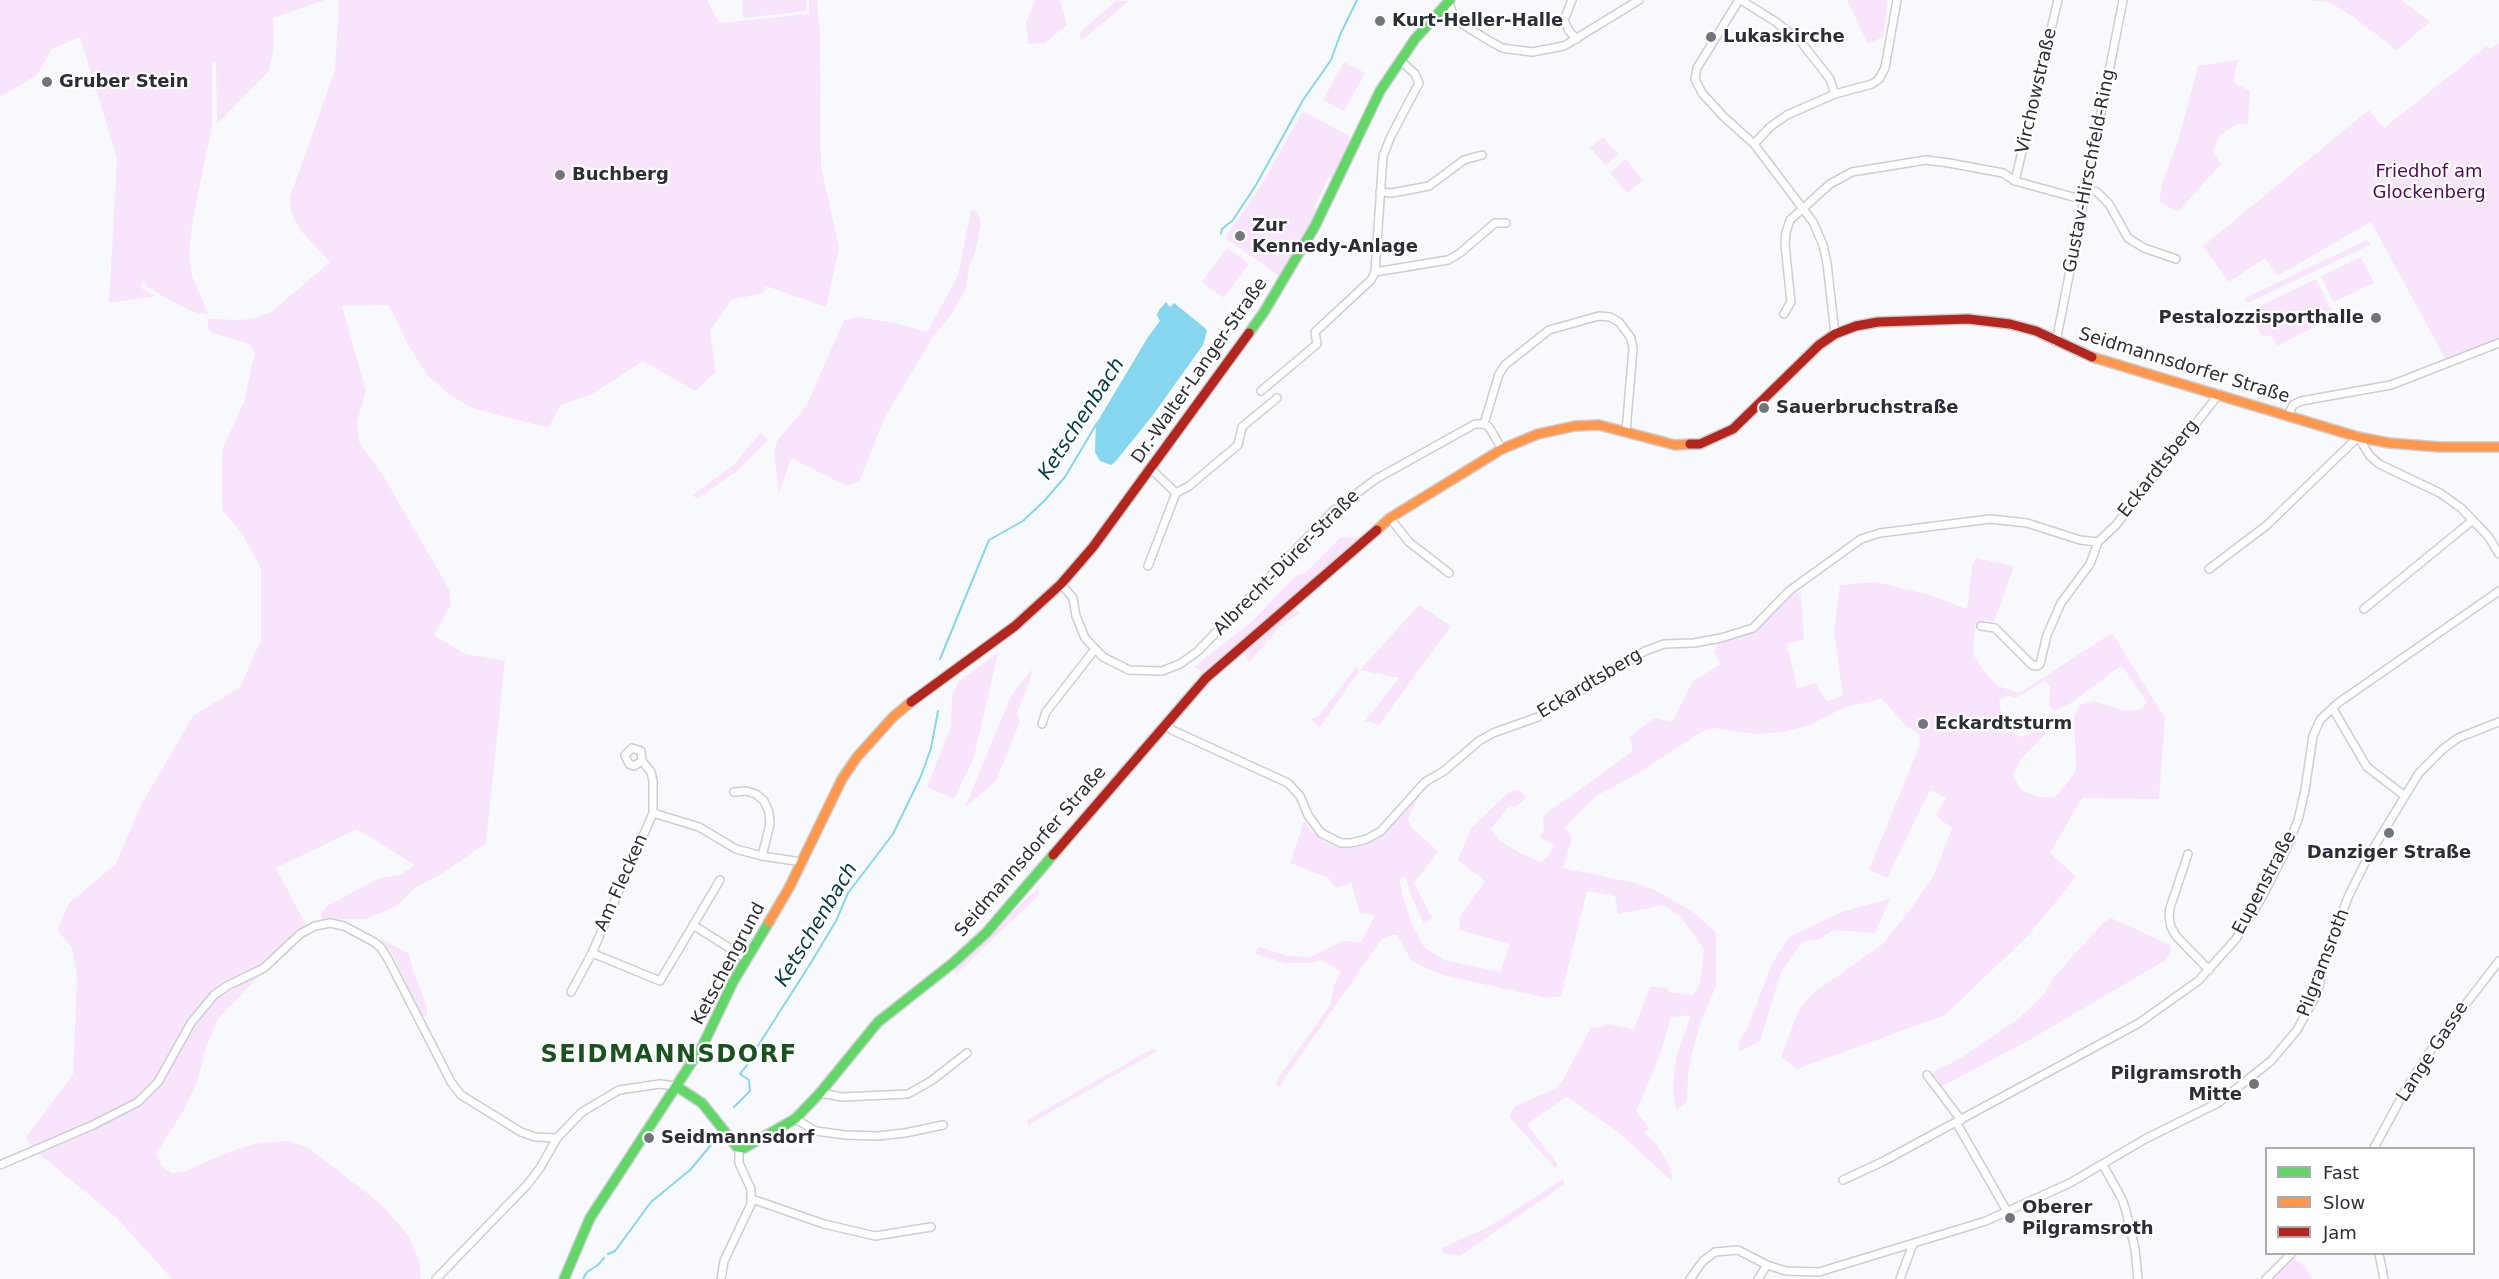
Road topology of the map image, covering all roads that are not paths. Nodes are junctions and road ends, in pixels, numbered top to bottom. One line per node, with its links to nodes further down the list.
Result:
1 (1572, 0): 8 (street)
2 (1639, 0): 8 (street)
3 (1740, 0): 10 (street); 11 (street)
4 (1897, 0): 10 (street)
5 (2058, 0): 13 (street, Virchowstraße)
6 (2122, 0): 14 (street, Gustav-Hirschfeld-Ring)
7 (1449, 1): 8 (street); 9 (street, Dr.-Walter-Langer-Straße)
8 (1577, 39)
9 (1400, 60): 15 (street); 34 (street, Dr.-Walter-Langer-Straße)
10 (1835, 94): 11 (street)
11 (1754, 144): 17 (street)
12 (1482, 155): 15 (street)
13 (2015, 182): 16 (street); 17 (street)
14 (2086, 189): 16 (street, Gustav-Hirschfeld-Ring); 19 (street)
15 (1380, 192): 20 (street)
16 (2084, 200): 23 (street, Gustav-Hirschfeld-Ring)
17 (1803, 207): 21 (street); 22 (street)
18 (1506, 223): 20 (street)
19 (2176, 260)
20 (1375, 272): 25 (street)
21 (1784, 314)
22 (1835, 334): 23 (street, Seidmannsdorfer Straße); 30 (street, Seidmannsdorfer Straße)
23 (2056, 342): 26 (street, Seidmannsdorfer Straße)
24 (2499, 343): 28 (street)
25 (1261, 391)
26 (2219, 394): 28 (street, Seidmannsdorfer Straße); 38 (street, Eckardtsberg)
27 (1277, 398): 35 (street)
28 (2288, 416): 31 (street, Seidmannsdorfer Straße)
29 (1484, 424): 30 (street); 33 (street); 47 (street, Albrecht-Dürer-Straße)
30 (1626, 431): 33 (street, Seidmannsdorfer Straße)
31 (2358, 437): 32 (street, Seidmannsdorfer Straße); 37 (street); 41 (street)
32 (2499, 447)
33 (1502, 449): 36 (street, Seidmannsdorfer Straße)
34 (1151, 469): 35 (street); 43 (street, Dr.-Walter-Langer-Straße)
35 (1176, 493): 40 (street)
36 (1390, 518): 42 (street); 51 (street, Seidmannsdorfer Straße)
37 (2473, 520): 39 (street); 45 (street)
38 (2098, 542): 46 (street, Eckardtsberg); 51 (street, Eckardtsberg)
39 (2499, 554)
40 (1148, 566)
41 (2209, 568)
42 (1449, 573)
43 (1061, 584): 47 (street, Albrecht-Dürer-Straße); 48 (street, Dr.-Walter-Langer-Straße)
44 (2499, 591): 49 (street, Eupenstraße)
45 (2364, 609)
46 (1981, 626)
47 (1095, 650): 52 (street)
48 (911, 701): 59 (street, Ketschengrund)
49 (2336, 706): 55 (street); 65 (street, Eupenstraße)
50 (2499, 722): 55 (street, Pilgramsroth)
51 (1166, 723): 70 (street, Seidmannsdorfer Straße)
52 (1042, 724)
53 (642, 761): 56 (street)
54 (734, 792): 58 (street)
55 (2405, 796): 78 (street, Pilgramsroth)
56 (653, 813): 58 (street); 62 (street, Am Flecken)
57 (2188, 854): 65 (street)
58 (762, 856): 59 (street)
59 (802, 862): 63 (street, Ketschengrund)
60 (720, 880): 61 (street, Am Flecken)
61 (693, 925): 62 (street, Am Flecken); 63 (street)
62 (592, 953): 66 (street, Am Flecken)
63 (747, 959): 69 (street, Ketschengrund)
64 (2499, 961): 75 (street, Lange Gasse)
65 (2209, 970): 72 (street, Eupenstraße)
66 (571, 992)
67 (967, 1053): 70 (street)
68 (1927, 1075): 72 (street)
69 (676, 1086): 74 (street); 76 (street); 89 (street, Ketschengrund)
70 (820, 1093): 71 (street, Seidmannsdorfer Straße)
71 (795, 1119): 73 (street); 76 (street, Seidmannsdorfer Straße)
72 (1959, 1121): 79 (street, Eupenstraße); 81 (street)
73 (943, 1125)
74 (557, 1137): 77 (street); 88 (street)
75 (2375, 1147)
76 (739, 1148): 80 (street)
77 (0, 1165)
78 (2103, 1165): 81 (street, Pilgramsroth); 94 (street)
79 (1843, 1180)
80 (752, 1199): 82 (street); 90 (street)
81 (2008, 1213): 83 (street, Pilgramsroth)
82 (931, 1227)
83 (1913, 1244): 87 (street, Pilgramsroth); 93 (street)
84 (2290, 1255): 95 (street)
85 (2379, 1255): 96 (street)
86 (1767, 1265): 87 (street, Pilgramsroth); 91 (street, Pilgramsroth); 92 (street)
87 (1820, 1276)
88 (436, 1279)
89 (564, 1279)
90 (721, 1279)
91 (1690, 1279)
92 (1758, 1279)
93 (1900, 1279)
94 (2138, 1279)
95 (2266, 1279)
96 (2384, 1279)

